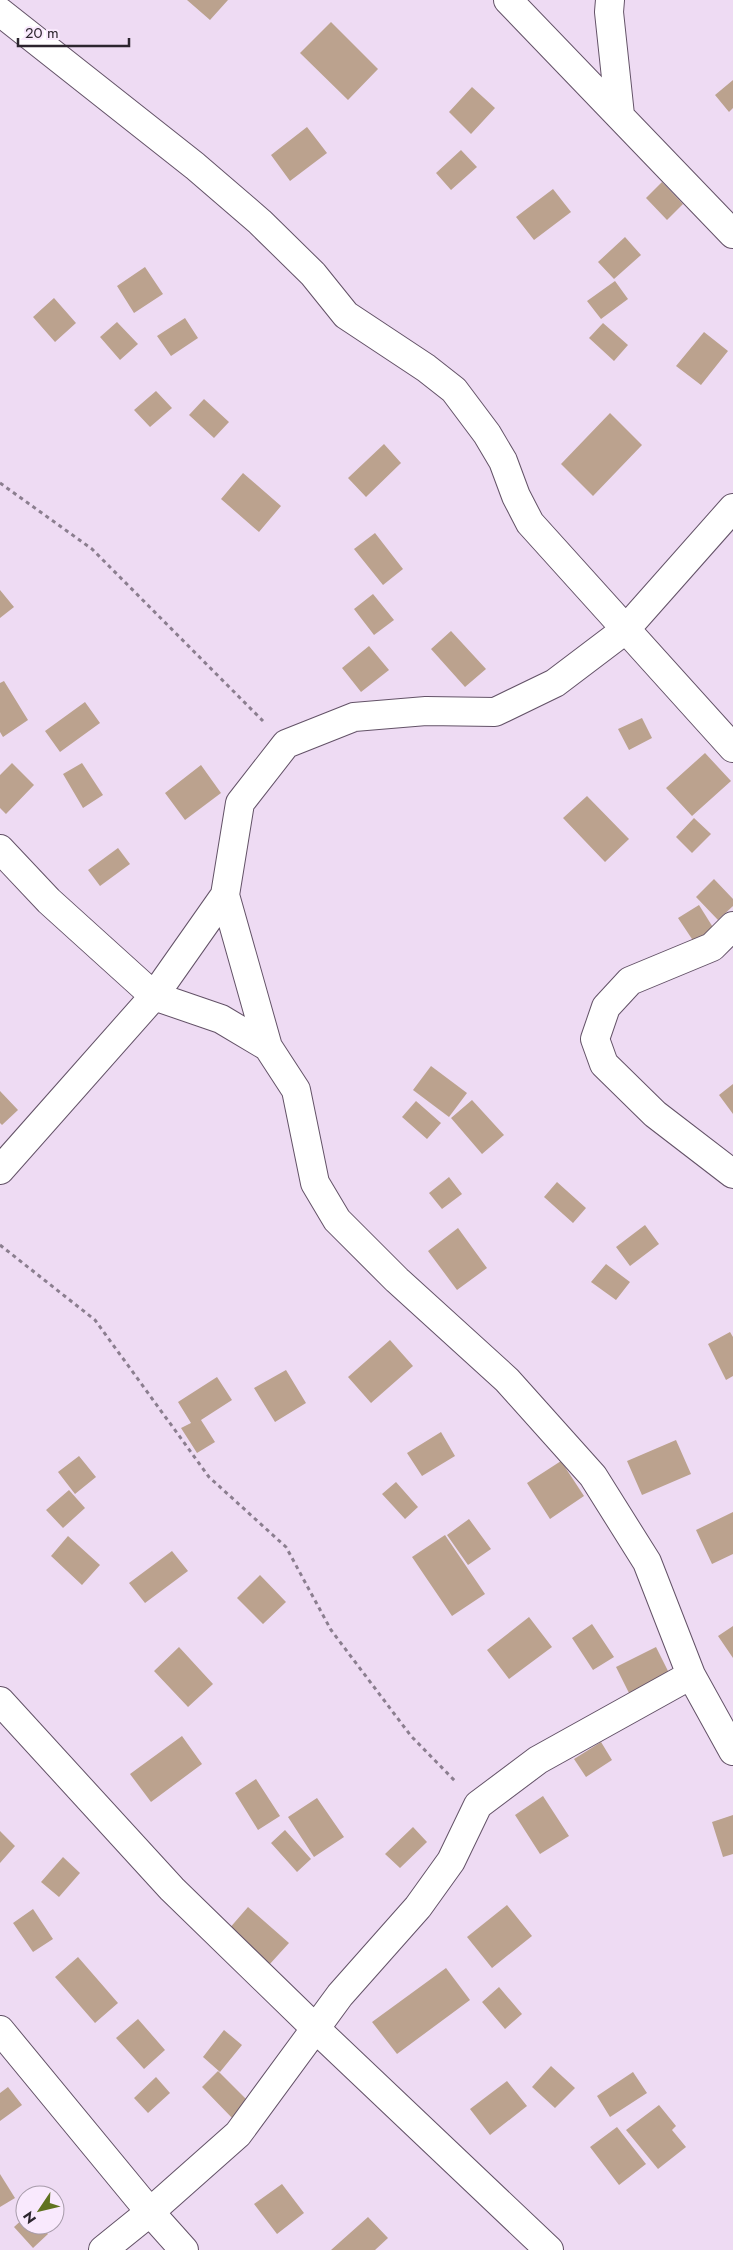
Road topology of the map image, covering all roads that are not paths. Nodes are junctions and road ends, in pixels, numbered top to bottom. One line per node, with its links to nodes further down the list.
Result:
1 (508, 0): 4 (street)
2 (610, 0): 4 (street)
3 (0, 12): 7 (street)
4 (620, 115): 5 (street)
5 (733, 234)
6 (733, 508): 7 (street)
7 (625, 630): 8 (street); 10 (street)
8 (733, 748)
9 (0, 849): 12 (street)
10 (225, 895): 12 (street); 13 (street)
11 (733, 926): 15 (street)
12 (154, 996): 13 (street); 14 (street)
13 (268, 1047): 16 (street)
14 (0, 1170)
15 (733, 1174)
16 (690, 1675): 18 (street); 19 (street)
17 (0, 1701): 19 (street)
18 (733, 1751)
19 (315, 2028): 21 (street); 24 (street)
20 (0, 2030): 21 (street)
21 (150, 2212): 22 (street); 23 (street)
22 (103, 2250)
23 (184, 2250)
24 (549, 2250)

